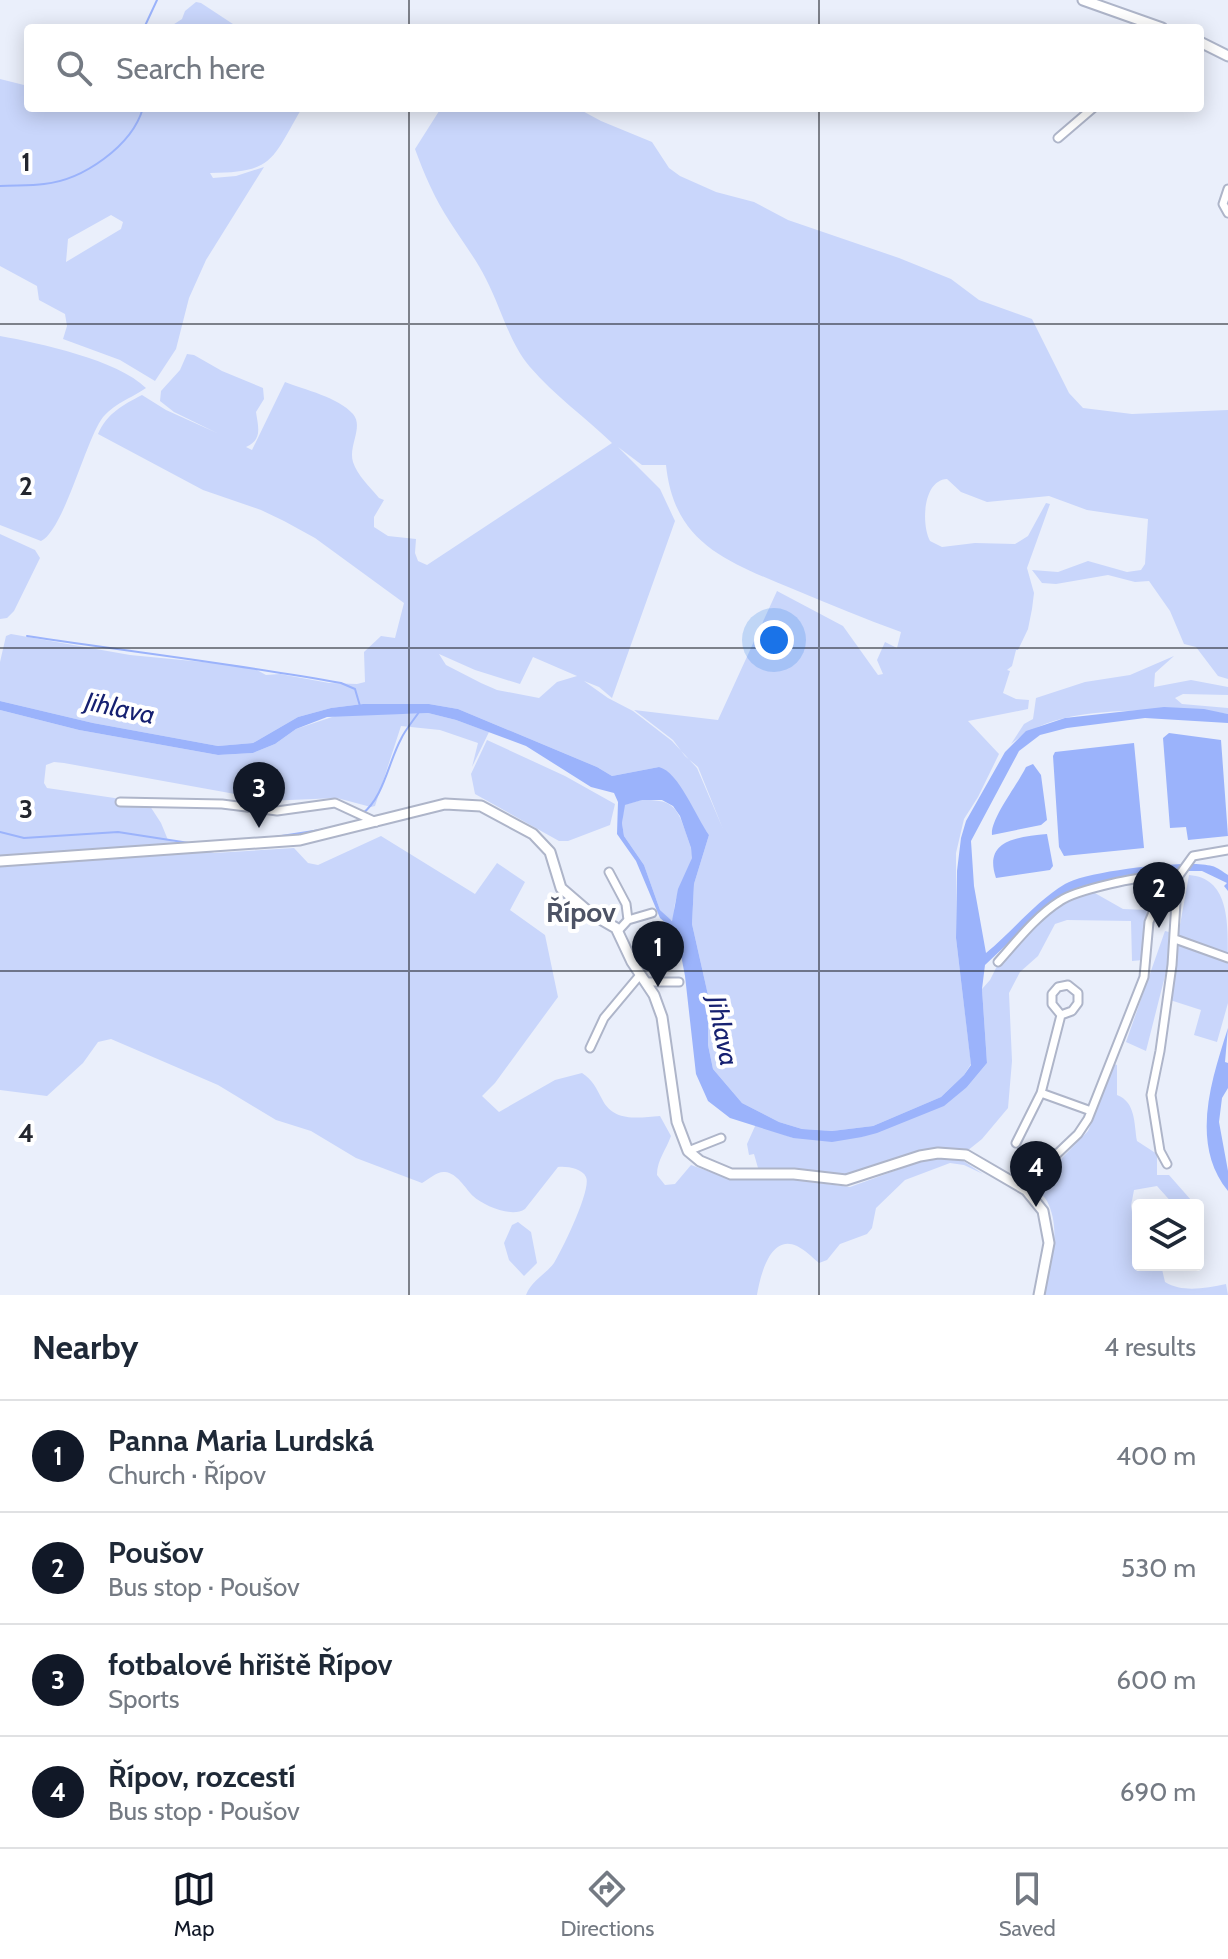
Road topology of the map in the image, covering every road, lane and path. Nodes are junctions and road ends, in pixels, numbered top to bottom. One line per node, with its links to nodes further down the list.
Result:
1 (1083, 0): 2 (street)
2 (1151, 24)
3 (1204, 44): 4 (street)
4 (1228, 56)
5 (1088, 112): 6 (street)
6 (1058, 138)
7 (1228, 189): 8 (street)
8 (1228, 213)
9 (120, 802): 10 (street)
10 (376, 822): 12 (street); 17 (street)
11 (1228, 850): 14 (street)
12 (0, 861)
13 (609, 872): 16 (street)
14 (1170, 889): 18 (street); 20 (street); 26 (street)
15 (652, 913): 16 (street)
16 (628, 920): 17 (street)
17 (618, 931): 21 (street)
18 (1175, 939): 19 (street); 30 (street)
19 (1228, 958)
20 (998, 962)
21 (643, 978): 22 (street); 24 (street); 29 (street)
22 (679, 982)
23 (1061, 1015): 23 (street); 25 (street)
24 (590, 1048)
25 (1041, 1093): 26 (street); 28 (street)
26 (1091, 1111): 31 (street)
27 (721, 1138): 29 (street)
28 (1016, 1143)
29 (688, 1151): 31 (street)
30 (1167, 1164)
31 (1026, 1190): 32 (street)
32 (1039, 1295)

